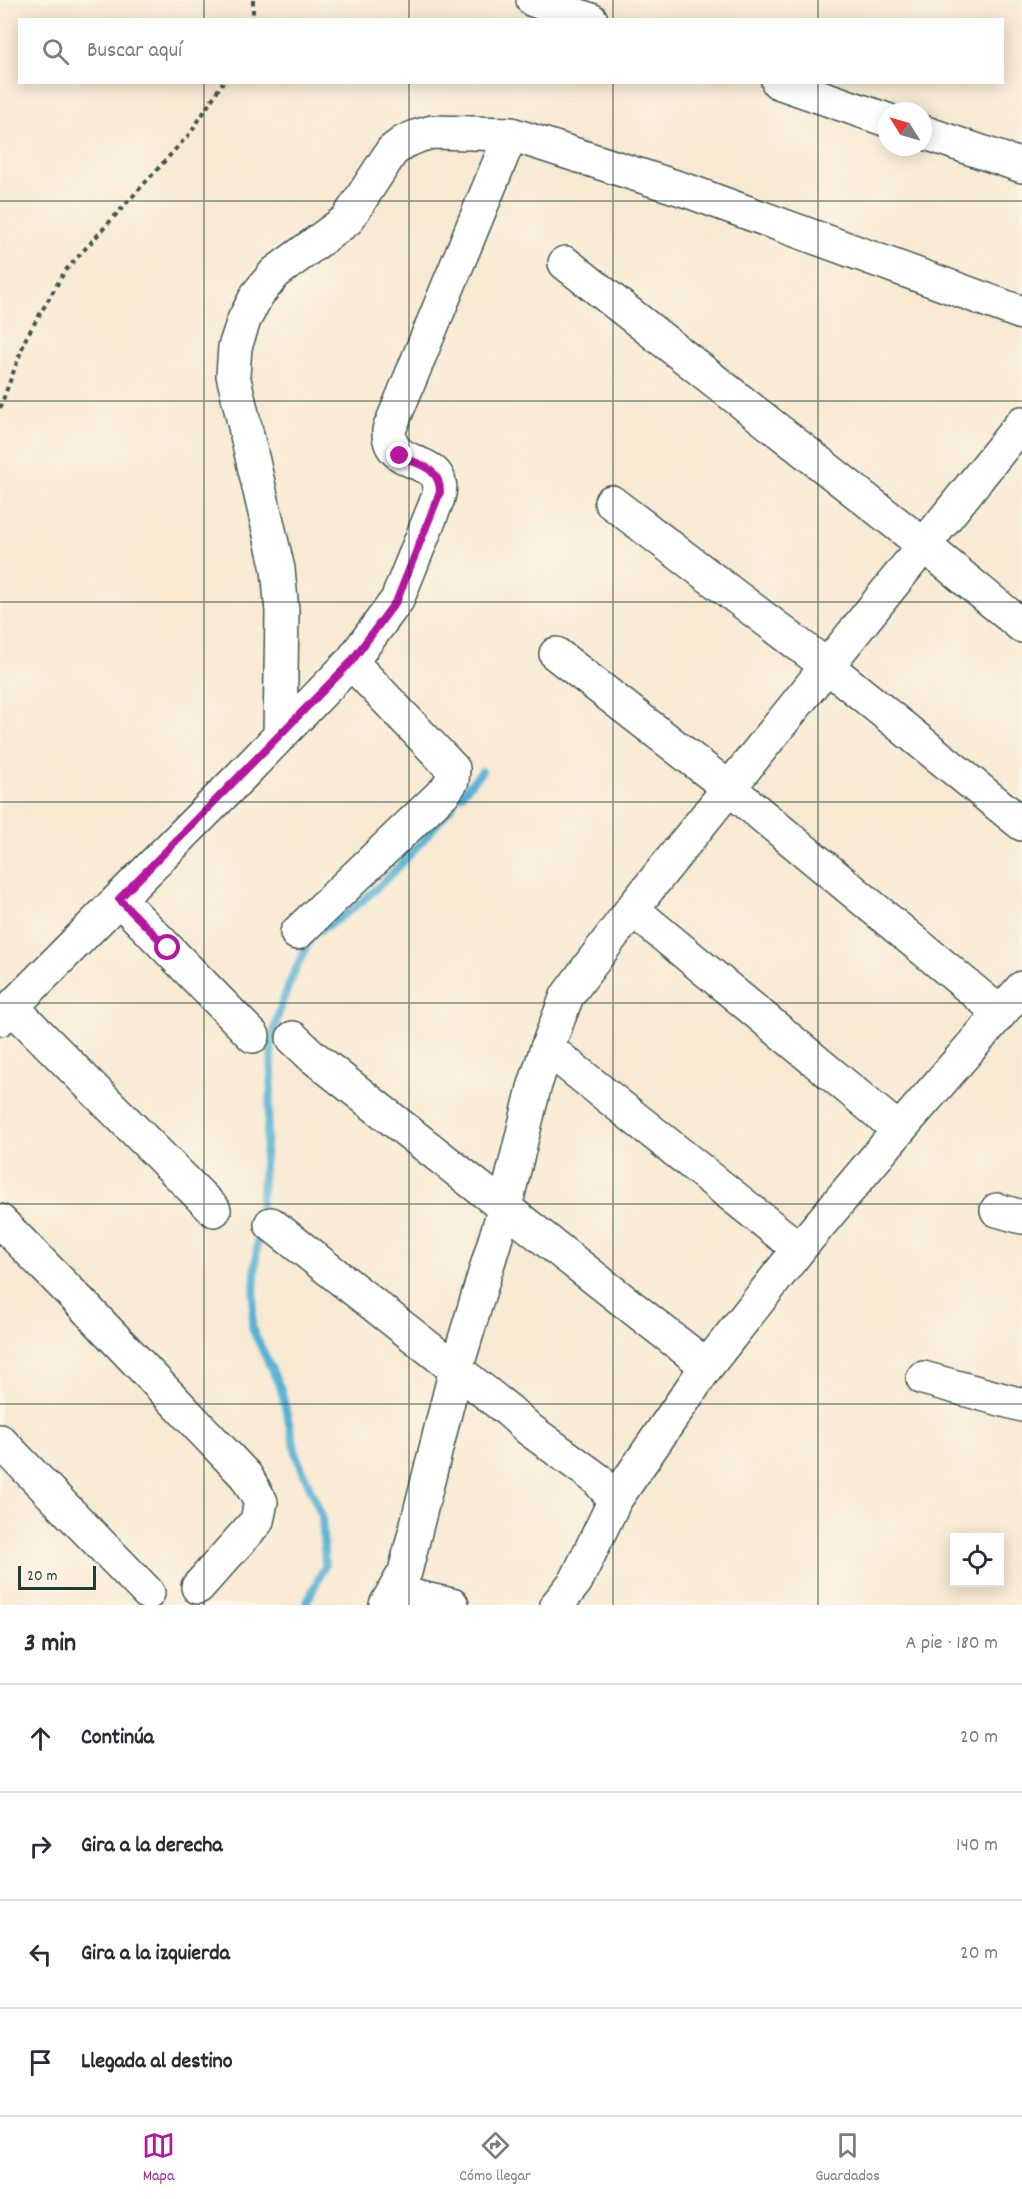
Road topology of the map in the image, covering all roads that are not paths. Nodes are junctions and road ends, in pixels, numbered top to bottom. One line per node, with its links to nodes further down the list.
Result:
1 (532, 0): 2 (street)
2 (585, 18)
3 (784, 84): 4 (street)
4 (878, 117)
5 (511, 134): 9 (street); 15 (street); 17 (street)
6 (932, 135): 7 (street)
7 (1022, 166)
8 (565, 263): 12 (street)
9 (1022, 313)
10 (1021, 426): 12 (street)
11 (611, 502): 16 (street)
12 (925, 546): 13 (street); 16 (street)
13 (1022, 626)
14 (556, 654): 18 (street)
15 (351, 662): 17 (street); 22 (street)
16 (827, 666): 18 (street); 19 (street)
17 (280, 736): 20 (street)
18 (729, 788): 21 (street); 24 (street)
19 (1022, 824)
20 (119, 899): 25 (street); 26 (street)
21 (632, 909): 28 (street); 29 (street)
22 (297, 933)
23 (1022, 988): 24 (street)
24 (999, 1012): 29 (street)
25 (6, 1013): 31 (street)
26 (253, 1036)
27 (293, 1038): 30 (street)
28 (547, 1048): 30 (street); 34 (street)
29 (899, 1130): 34 (street)
30 (505, 1207): 35 (street); 36 (street)
31 (214, 1210)
32 (0, 1221): 41 (street)
33 (271, 1224): 36 (street)
34 (799, 1249): 35 (street)
35 (707, 1366): 40 (street)
36 (456, 1369): 40 (street); 42 (street)
37 (922, 1378): 38 (street)
38 (1022, 1405)
39 (0, 1441): 43 (street)
40 (615, 1500): 45 (street)
41 (203, 1596): 43 (street)
42 (390, 1598): 44 (street)
43 (146, 1599)
44 (452, 1605)
45 (557, 1605)

